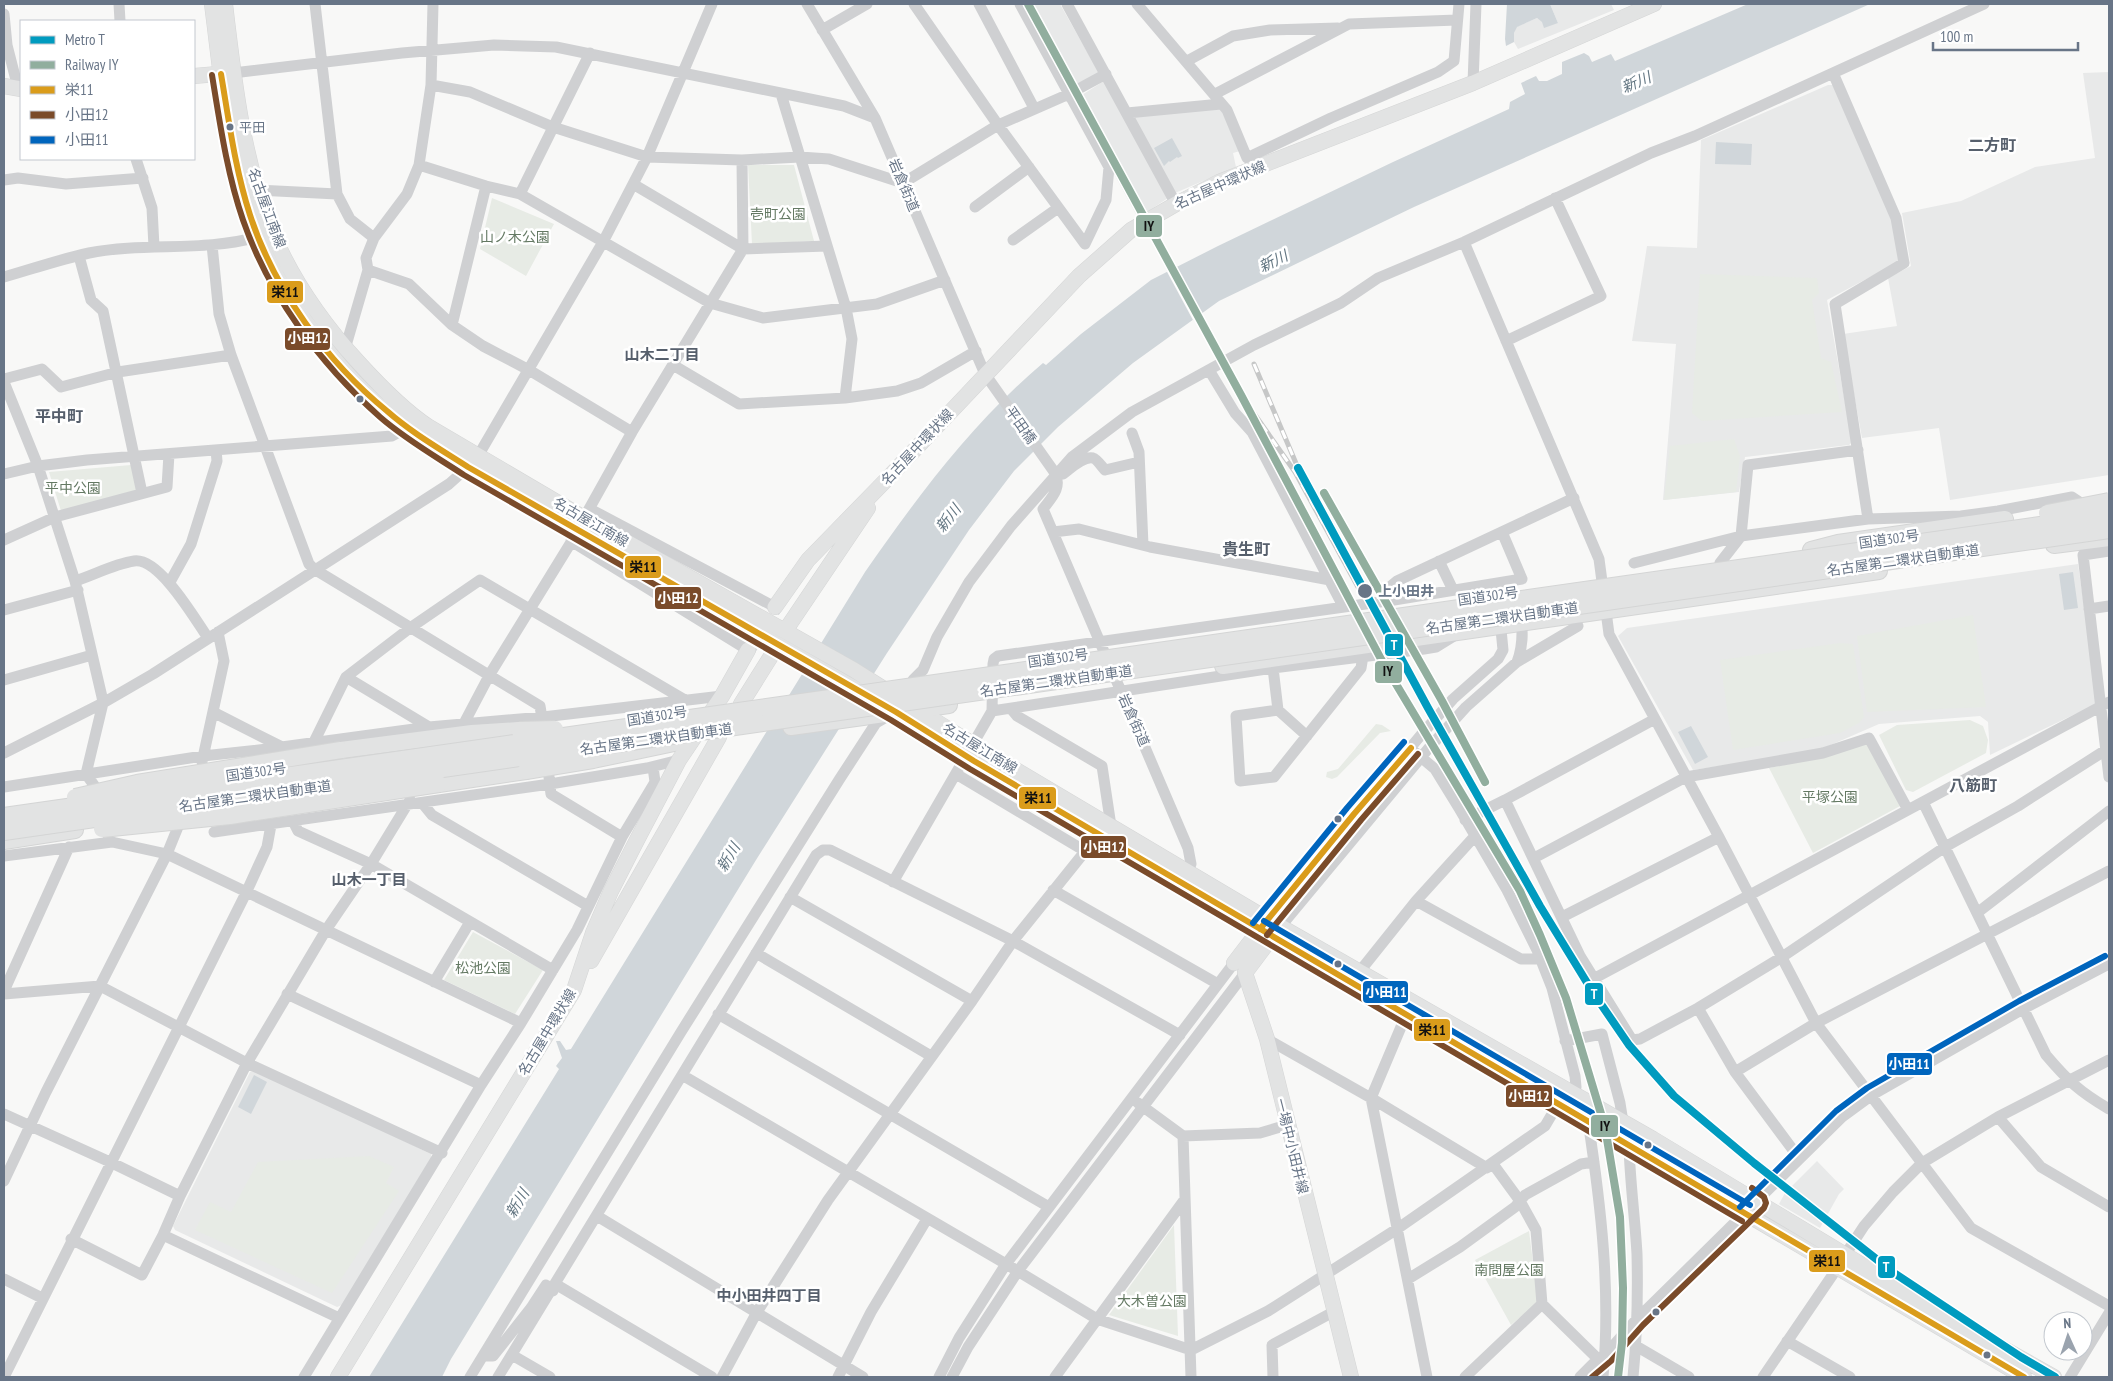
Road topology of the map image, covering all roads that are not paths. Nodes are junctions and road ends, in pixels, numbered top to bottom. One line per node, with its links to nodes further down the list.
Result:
1 (119, 4): 19 (street)
2 (212, 4): 27 (main road, 名古屋江南線)
3 (224, 4): 27 (main road, 名古屋江南線)
4 (315, 4): 26 (street)
5 (433, 4): 23 (street)
6 (712, 4): 28 (street)
7 (807, 4): 22 (street, 岩倉街道)
8 (867, 4): 22 (street)
9 (914, 4): 41 (street)
10 (979, 4): 38 (street)
11 (1020, 4): 36 (street)
12 (1067, 4): 29 (street)
13 (1137, 4): 25 (street)
14 (1458, 4): 20 (street)
15 (1476, 4): 32 (street)
16 (1654, 4): 32 (main road, 名古屋中環状線)
17 (1984, 4): 30 (street)
18 (4, 14): 34 (street)
19 (120, 20)
20 (1457, 20): 21 (street); 37 (street)
21 (1341, 28): 25 (street); 37 (street)
22 (822, 30): 40 (street, 岩倉街道)
23 (432, 51): 24 (street); 26 (street); 33 (street)
24 (590, 53): 28 (street); 42 (street)
25 (1187, 61): 37 (street)
26 (322, 63): 27 (street); 55 (street)
27 (227, 74): 31 (main road); 54 (main road, 名古屋江南線); 61 (main road, 名古屋江南線)
28 (682, 74): 35 (street); 43 (street)
29 (1106, 74): 36 (street); 39 (street)
30 (1833, 74): 57 (street); 93 (street)
31 (195, 76)
32 (1473, 83): 58 (main road, 名古屋中環状線)
33 (431, 85): 42 (street); 47 (street)
34 (14, 88)
35 (781, 94): 40 (street); 44 (street)
36 (1069, 94): 38 (street); 60 (street)
37 (1218, 99): 39 (street)
38 (1034, 108): 41 (street)
39 (1127, 113): 58 (street)
40 (875, 118): 51 (street, 岩倉街道)
41 (998, 125): 48 (street); 51 (street)
42 (553, 127): 43 (street); 56 (street)
43 (647, 157): 46 (street); 52 (street)
44 (800, 157): 46 (street); 51 (street); 67 (street)
45 (136, 160): 49 (street)
46 (742, 160): 69 (street)
47 (419, 165): 53 (street); 62 (street)
48 (1029, 167): 59 (street); 60 (street)
49 (143, 178): 50 (street); 68 (street)
50 (4, 180)
51 (903, 183): 73 (street, 岩倉街道)
52 (633, 184): 64 (street); 69 (street)
53 (486, 186): 56 (street); 76 (street)
54 (257, 190): 55 (street); 78 (main road, 名古屋江南線)
55 (337, 194): 62 (street)
56 (520, 194): 64 (street)
57 (1555, 198): 65 (street); 77 (street)
58 (1176, 204): 86 (main road, 名古屋中環状線)
59 (975, 207)
60 (1058, 208): 63 (street)
61 (258, 238): 66 (street); 88 (main road, 名古屋江南線)
62 (374, 238): 71 (street)
63 (1013, 240)
64 (603, 242): 74 (street); 82 (street)
65 (1464, 242): 77 (street); 83 (street)
66 (212, 245): 68 (street); 80 (street)
67 (827, 246): 69 (street); 75 (street)
68 (154, 247): 70 (street)
69 (742, 249): 74 (street)
70 (80, 256): 72 (street); 84 (street)
71 (368, 270): 76 (street); 78 (street)
72 (4, 276)
73 (945, 280): 75 (street); 79 (street, 岩倉街道)
74 (710, 303): 75 (street); 81 (street)
75 (846, 308): 87 (street)
76 (452, 325): 82 (street)
77 (1506, 341): 103 (street)
78 (345, 349): 96 (main road, 名古屋江南線)
79 (976, 351): 86 (street, 岩倉街道); 87 (street)
80 (231, 355): 84 (street); 91 (street)
81 (673, 365): 87 (street); 89 (street)
82 (529, 370): 89 (street); 96 (street)
83 (1209, 370): 99 (street); 124 (street)
84 (118, 372): 85 (street); 95 (street)
85 (4, 380): 98 (street)
86 (989, 380): 99 (street, 平田橋); 101 (main road, 名古屋中環状線)
87 (845, 398)
88 (407, 428): 91 (street); 96 (main road, 名古屋江南線)
89 (632, 432): 110 (street)
90 (1132, 433): 97 (street)
91 (264, 446): 92 (street); 123 (street)
92 (216, 450): 94 (street); 126 (street)
93 (1858, 450): 109 (street); 113 (street)
94 (169, 454): 95 (street); 102 (street)
95 (136, 456): 98 (street); 102 (street)
96 (473, 462): 110 (main road, 名古屋江南線); 123 (street)
97 (1139, 462): 99 (street); 117 (street)
98 (38, 466): 100 (street); 108 (street)
99 (1054, 472): 111 (street, 岩倉街道); 157 (street)
100 (4, 474)
101 (888, 478): 135 (main road, 名古屋中環状線); 145 (main road)
102 (142, 494): 108 (street)
103 (1574, 498): 112 (street); 125 (street)
104 (2109, 501): 118 (highway, bridge)
105 (2109, 507): 106 (highway, 国道302号); 115 (highway)
106 (2083, 511): 109 (street); 116 (highway); 118 (highway, 国道302号)
107 (2109, 516): 211 (highway, 名古屋第二環状自動車道, bridge)
108 (55, 517): 114 (street); 128 (street)
109 (1868, 519): 113 (street)
110 (581, 525): 135 (street); 136 (street); 145 (main road, 名古屋江南線); 148 (main road, 名古屋江南線); 149 (street)
111 (1053, 532): 117 (street); 147 (street, 岩倉街道)
112 (1502, 532): 120 (street); 127 (street)
113 (1741, 536): 121 (street); 122 (street)
114 (4, 540)
115 (2096, 541): 116 (highway, 国道302号); 119 (street); 137 (street); 221 (highway, 名古屋第二環状自動車道, bridge)
116 (2063, 544): 139 (highway, 国道302号)
117 (1143, 545): 124 (street)
118 (1811, 550): 122 (highway, 国道302号)
119 (2109, 551)
120 (1439, 561): 129 (street); 131 (street)
121 (1634, 563)
122 (1720, 563): 125 (highway, 国道302号)
123 (314, 569): 143 (street); 146 (street)
124 (1330, 580): 133 (street)
125 (1603, 580): 127 (highway, 国道302号); 139 (street)
126 (170, 582): 128 (street); 146 (street)
127 (1520, 585): 129 (street); 130 (highway, 国道302号); 140 (street)
128 (76, 586): 138 (street); 150 (street)
129 (1453, 590): 132 (street)
130 (1496, 595): 132 (highway, 国道302号); 141 (street)
131 (1394, 600): 132 (street); 133 (street)
132 (1412, 602): 157 (highway, 国道302号)
133 (1342, 606): 147 (street)
134 (2109, 606): 137 (street)
135 (775, 607)
136 (530, 609): 143 (street); 154 (street); 161 (street)
137 (2089, 609): 165 (street)
138 (4, 610)
139 (1607, 610): 140 (highway, 国道302号); 173 (street)
140 (1522, 623): 141 (highway, 国道302号); 152 (street)
141 (1500, 626): 144 (highway, 国道302号); 181 (street)
142 (1578, 626): 152 (street)
143 (410, 628): 154 (street); 155 (street)
144 (1460, 632): 151 (street); 166 (highway, 国道302号)
145 (788, 633): 158 (main road, 名古屋江南線)
146 (213, 635): 163 (street); 169 (street)
147 (1101, 642): 160 (street, 岩倉街道); 171 (street)
148 (781, 647): 159 (main road, 名古屋江南線); 164 (main road)
149 (748, 650): 162 (main road, 名古屋中環状線)
150 (92, 654): 156 (street); 163 (street)
151 (1363, 656): 153 (street); 177 (street)
152 (1516, 662): 187 (street)
153 (1273, 668): 160 (street); 168 (street)
154 (490, 674): 172 (street); 175 (street)
155 (346, 677): 174 (street); 179 (street)
156 (4, 680)
157 (913, 680): 158 (highway, 国道302号)
158 (877, 685): 159 (highway, 国道302号); 166 (main road, 名古屋江南線)
159 (846, 686): 164 (highway, 国道302号); 170 (main road, 名古屋江南線)
160 (1121, 692): 167 (street); 229 (street, 岩倉街道)
161 (685, 700): 162 (street); 172 (street)
162 (722, 701): 164 (highway, 国道302号); 176 (highway, 国道302号, bridge); 188 (main road, 名古屋中環状線)
163 (103, 703): 182 (street); 191 (street)
164 (746, 703)
165 (2105, 704): 183 (street); 203 (street)
166 (917, 709): 170 (highway, 国道302号); 185 (main road, 名古屋江南線)
167 (1012, 710): 171 (street); 216 (street)
168 (1278, 710): 177 (street); 177 (street)
169 (213, 712): 180 (street); 186 (street)
170 (896, 712): 178 (highway, 国道302号); 185 (main road, 名古屋江南線); 333 (street)
171 (992, 712): 192 (street)
172 (543, 717): 175 (street); 197 (street)
173 (1655, 719): 194 (street); 201 (street)
174 (429, 727): 175 (street); 179 (street)
175 (462, 727)
176 (520, 733): 193 (highway, 国道302号); 209 (highway, bridge)
177 (1307, 736)
178 (719, 737): 190 (highway, 国道302号); 256 (main road)
179 (312, 744): 180 (street)
180 (282, 747): 184 (street)
181 (1411, 748): 187 (street); 241 (street)
182 (5, 749)
183 (2108, 749): 195 (street); 223 (street)
184 (267, 750): 186 (street); 193 (street)
185 (969, 750): 216 (main road, 名古屋江南線)
186 (204, 756): 191 (street); 196 (street)
187 (1421, 757): 213 (street); 241 (street)
188 (679, 760): 189 (street); 199 (main road, 名古屋中環状線)
189 (653, 767): 197 (street); 199 (street)
190 (526, 768): 210 (highway, 国道302号); 221 (highway, bridge)
191 (86, 774): 198 (street); 200 (street)
192 (956, 774): 224 (street); 231 (street)
193 (233, 775): 196 (highway, 国道302号)
194 (1686, 777): 207 (street); 220 (street); 226 (street)
195 (2109, 777)
196 (197, 780): 200 (highway, 国道302号); 210 (street)
197 (550, 784): 202 (street); 219 (street)
198 (4, 787)
199 (658, 788): 219 (street); 256 (main road, 名古屋中環状線)
200 (102, 795): 206 (highway, 国道302号)
201 (1505, 800): 213 (street); 226 (street)
202 (440, 801): 205 (street); 212 (street)
203 (1923, 802): 207 (street); 223 (street)
204 (409, 803): 205 (street); 214 (street); 228 (street)
205 (423, 804): 212 (street)
206 (4, 808)
207 (1908, 810): 234 (street)
208 (2109, 811): 238 (street)
209 (4, 812)
210 (184, 813): 221 (highway, 国道302号); 225 (street)
211 (4, 816)
212 (438, 819): 237 (street)
213 (1465, 820): 218 (street)
214 (293, 822): 215 (street); 228 (street)
215 (271, 825): 217 (street); 233 (street)
216 (1105, 830): 224 (street); 229 (main road, 名古屋江南線); 241 (main road, 名古屋江南線)
217 (214, 832)
218 (1475, 836): 236 (street); 247 (street)
219 (622, 837): 237 (street)
220 (1720, 837): 234 (street); 239 (street)
221 (6, 843): 222 (street); 227 (street)
222 (69, 847): 225 (street); 257 (street)
223 (1944, 847): 238 (street); 246 (street)
224 (1085, 851): 232 (street)
225 (167, 854): 233 (street); 255 (street)
226 (1534, 858): 239 (street)
227 (4, 862)
228 (371, 864): 240 (street); 242 (street)
229 (1188, 870): 241 (main road, 名古屋江南線)
230 (2109, 871): 243 (street)
231 (893, 882): 235 (street); 244 (street)
232 (1053, 890): 244 (street); 254 (street)
233 (246, 893): 242 (street); 266 (street)
234 (1748, 894): 246 (street); 252 (street)
235 (790, 897): 245 (street); 259 (street)
236 (1416, 901): 247 (street); 251 (street)
237 (588, 906): 250 (street)
238 (1977, 913): 243 (street)
239 (1562, 917): 252 (street)
240 (470, 922): 250 (street); 253 (street)
241 (1270, 927): 249 (main road); 251 (main road, 名古屋江南線); 263 (main road, 名古屋江南線)
242 (326, 930): 253 (street); 258 (street)
243 (1988, 936): 261 (street); 265 (street)
244 (1012, 941): 259 (street); 267 (street)
245 (756, 953): 262 (street); 270 (street)
246 (1782, 957): 260 (street); 265 (street)
247 (1541, 959): 269 (street)
248 (2109, 964): 261 (street)
249 (1239, 968): 254 (street); 268 (main road, 一場中小田井線); 282 (street)
250 (553, 970): 264 (street)
251 (1360, 971): 277 (main road, 名古屋江南線)
252 (1595, 978): 260 (street)
253 (434, 982): 264 (street)
254 (1218, 984): 267 (street)
255 (100, 986): 257 (street); 266 (street); 290 (street)
256 (574, 990): 338 (main road, 名古屋中環状線)
257 (4, 993)
258 (287, 994): 272 (street); 276 (street)
259 (972, 1001): 270 (street)
260 (1698, 1008): 273 (street)
261 (2023, 1009): 275 (street); 278 (street)
262 (718, 1014): 274 (street); 285 (street)
263 (1406, 1015): 279 (street); 281 (main road, 名古屋江南線)
264 (522, 1023): 276 (street)
265 (1816, 1023): 273 (street); 278 (street)
266 (178, 1027): 272 (street); 295 (street)
267 (1180, 1035): 280 (street)
268 (1267, 1039): 279 (street); 289 (main road, 一場中小田井線)
269 (1565, 1041): 277 (street); 288 (street)
270 (931, 1056): 285 (street)
271 (2109, 1060): 275 (street)
272 (247, 1063): 293 (street); 301 (street)
273 (1735, 1072): 294 (street)
274 (682, 1075): 299 (street); 308 (street)
275 (2068, 1082): 283 (street); 286 (street)
276 (481, 1085): 293 (street)
277 (1574, 1094): 288 (main road, 名古屋江南線)
278 (1872, 1095): 294 (street); 297 (street)
279 (1371, 1098): 298 (street); 310 (street)
280 (1133, 1099): 282 (street); 306 (street)
281 (1558, 1104): 287 (main road, 名古屋江南線); 298 (street)
282 (1143, 1106): 291 (street); 315 (street)
283 (2109, 1109)
284 (4, 1114): 290 (street)
285 (889, 1114): 299 (street); 306 (street)
286 (1998, 1117): 297 (street); 305 (street)
287 (1588, 1121): 292 (main road, 名古屋江南線); 296 (street)
288 (1623, 1122): 304 (main road, 名古屋江南線)
289 (1287, 1125): 291 (street); 316 (main road, 一場中小田井線)
290 (31, 1126): 295 (street); 300 (street)
291 (1183, 1136): 302 (street)
292 (1629, 1146): 307 (main road, 名古屋江南線); 328 (street)
293 (442, 1153): 326 (street)
294 (1799, 1158): 304 (street)
295 (110, 1162): 301 (street); 312 (street)
296 (1594, 1162): 303 (street); 334 (street)
297 (1922, 1163): 313 (street); 322 (street)
298 (1490, 1166): 303 (street); 310 (street)
299 (848, 1171): 309 (street); 324 (street)
300 (4, 1181)
301 (180, 1196): 311 (street)
302 (1185, 1199): 327 (street); 331 (street)
303 (1520, 1201): 318 (street); 321 (street)
304 (1757, 1202): 307 (street); 313 (main road, 名古屋江南線)
305 (2109, 1207)
306 (1049, 1208): 314 (street)
307 (1746, 1213): 313 (main road, 名古屋江南線); 328 (street)
308 (597, 1216): 319 (street); 324 (street)
309 (927, 1219): 314 (street); 335 (street)
310 (1397, 1229): 316 (street); 318 (street)
311 (163, 1235): 312 (street); 326 (street)
312 (71, 1239): 320 (street)
313 (1842, 1261): 329 (street); 360 (main road, 名古屋江南線); 361 (main road, 名古屋江南線)
314 (1006, 1264): 315 (street); 346 (street)
315 (1018, 1271): 327 (street); 347 (street)
316 (1324, 1276): 323 (main road, 一場中小田井線); 331 (street)
317 (4, 1279): 320 (street)
318 (1408, 1279): 352 (street)
319 (554, 1288): 332 (street); 333 (street); 342 (street)
320 (42, 1298): 336 (street)
321 (1542, 1304): 334 (street); 353 (street)
322 (2109, 1306)
323 (1335, 1310): 350 (street); 351 (main road, 一場中小田井線)
324 (757, 1312): 335 (street); 343 (street)
325 (2109, 1313): 362 (street)
326 (339, 1318): 337 (street)
327 (1096, 1319): 331 (street); 348 (street)
328 (1637, 1319): 330 (street); 334 (street)
329 (1787, 1341): 358 (street); 359 (street)
330 (1636, 1346): 356 (street); 357 (street)
331 (1192, 1350): 349 (street)
332 (512, 1355): 340 (street); 341 (street)
333 (483, 1356): 339 (street)
334 (1602, 1357): 354 (street); 355 (street)
335 (843, 1366): 344 (street); 345 (street)
336 (4, 1377)
337 (304, 1377)
338 (338, 1377)
339 (470, 1377)
340 (498, 1377)
341 (550, 1377)
342 (712, 1377)
343 (722, 1377)
344 (838, 1377)
345 (863, 1377)
346 (939, 1377)
347 (952, 1377)
348 (1055, 1377)
349 (1191, 1377)
350 (1273, 1377)
351 (1351, 1377)
352 (1427, 1377)
353 (1464, 1377)
354 (1580, 1377)
355 (1603, 1377)
356 (1633, 1377)
357 (1690, 1377)
358 (1762, 1377)
359 (1850, 1377)
360 (2024, 1377)
361 (2054, 1377)
362 (2070, 1377)

